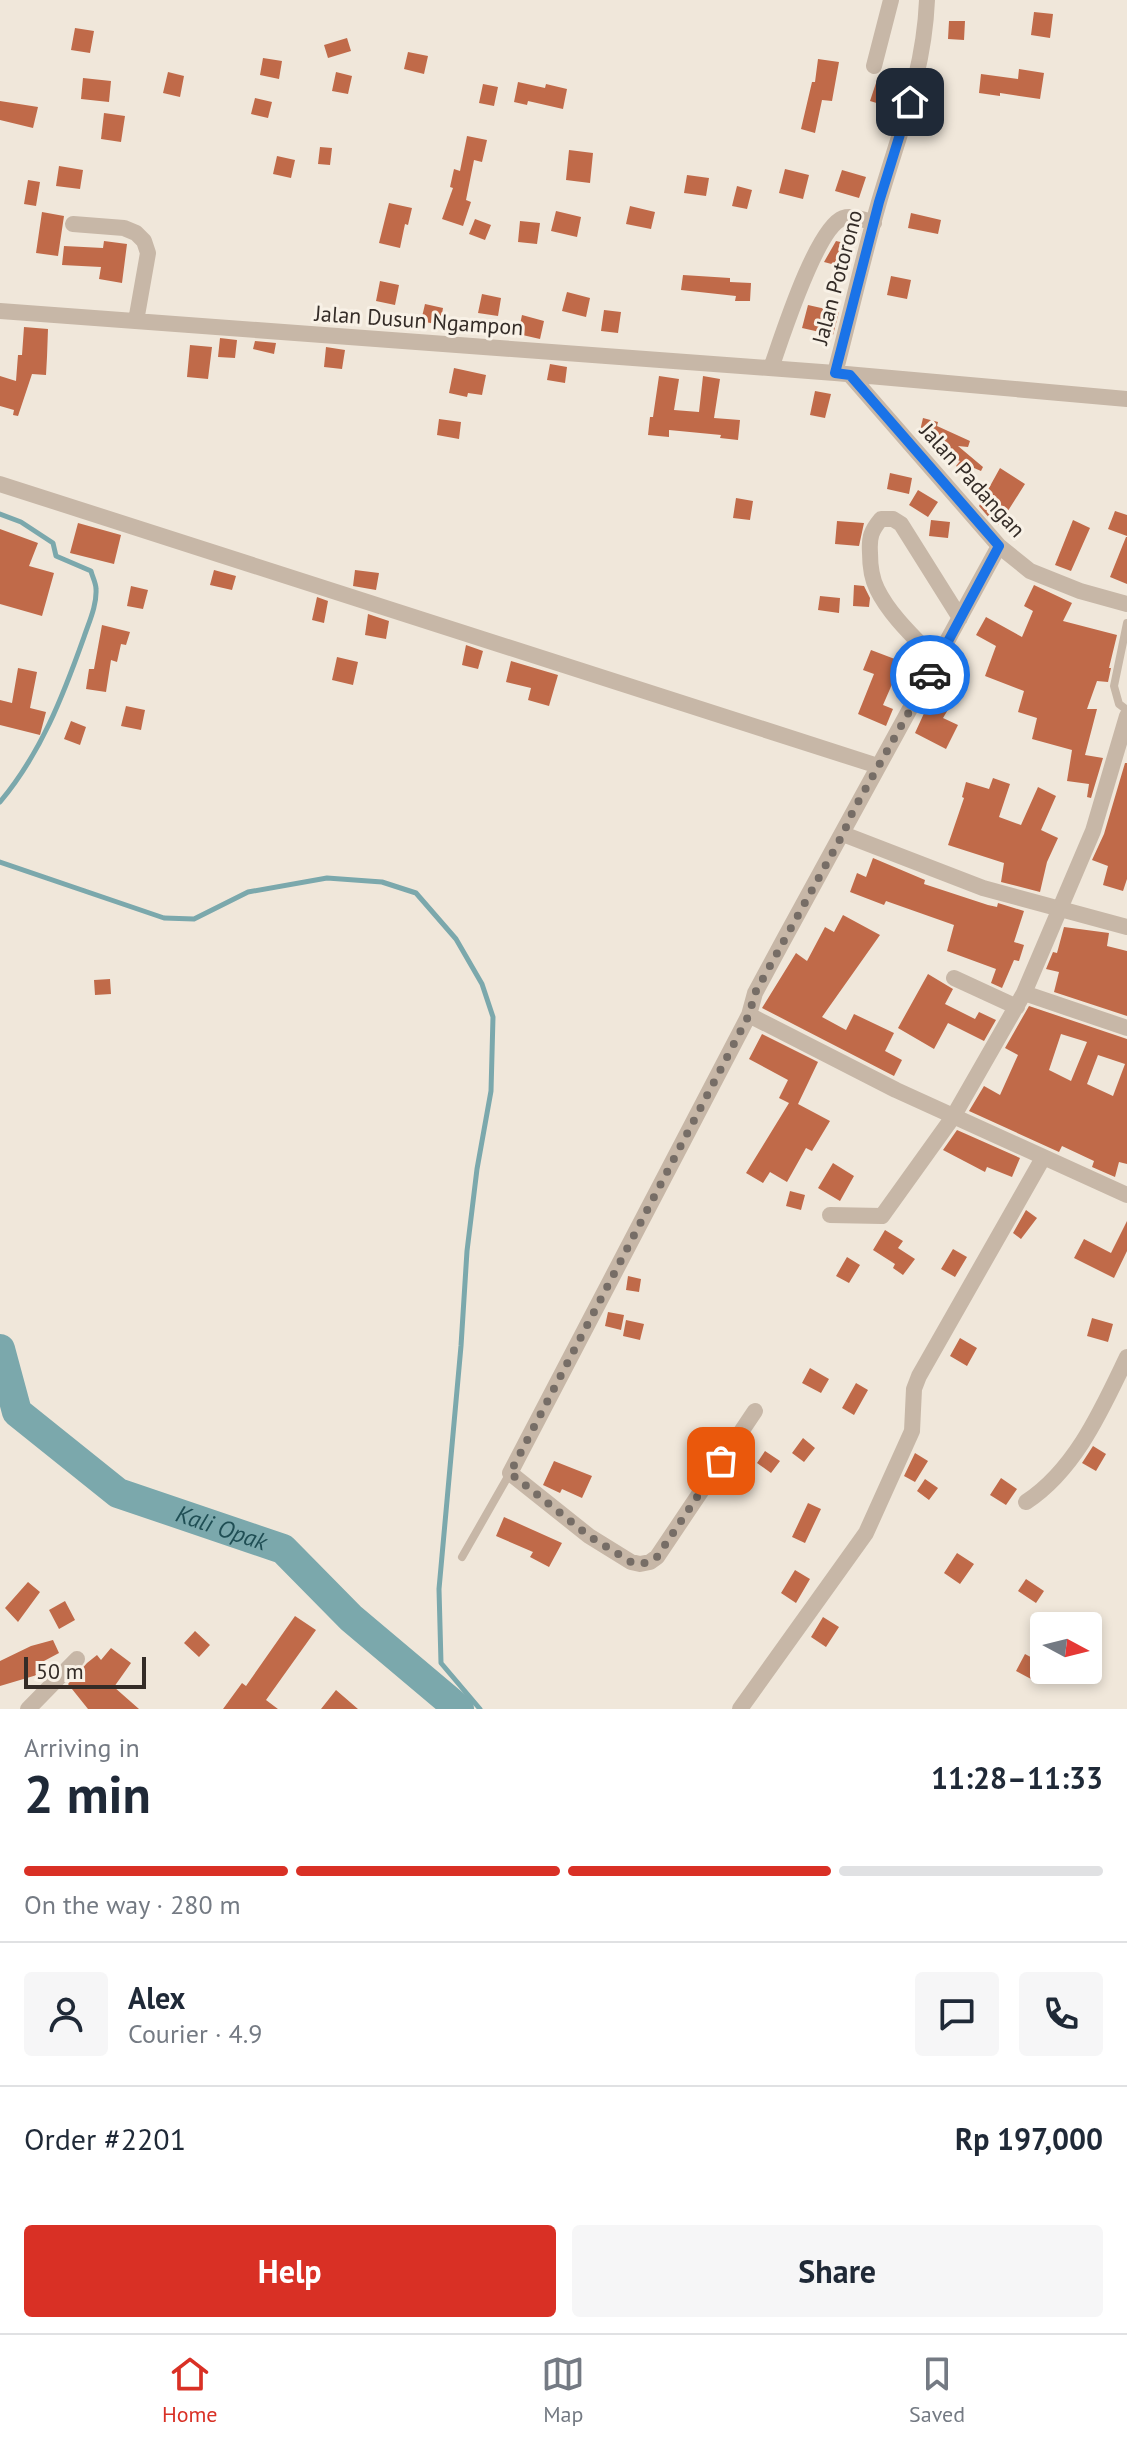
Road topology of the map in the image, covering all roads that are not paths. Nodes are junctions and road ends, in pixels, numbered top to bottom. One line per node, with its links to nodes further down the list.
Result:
1 (891, 0): 3 (street)
2 (927, 0): 4 (street, Jalan Potorono)
3 (874, 66)
4 (874, 223): 8 (street); 9 (street, Jalan Potorono)
5 (73, 224): 7 (street)
6 (0, 311): 7 (street, Jalan Dusun Ngampon)
7 (136, 321): 8 (street, Jalan Dusun Ngampon)
8 (771, 368): 9 (street, Jalan Dusun Ngampon)
9 (843, 374): 10 (street); 12 (street, Jalan Padangan)
10 (1127, 399)
11 (0, 484): 19 (street)
12 (999, 546): 13 (street, Jalan Padangan); 14 (street)
13 (1127, 604)
14 (960, 618): 16 (street); 16 (street)
15 (1127, 623): 17 (lane)
16 (937, 661): 19 (street)
17 (1127, 710)
18 (1127, 716): 21 (street)
19 (878, 766): 20 (street)
20 (843, 834): 21 (street); 25 (street)
21 (1059, 910): 22 (street); 24 (street)
22 (1127, 927)
23 (954, 978): 24 (street)
24 (1020, 1000): 26 (street); 27 (street)
25 (749, 1015): 27 (street); 33 (street)
26 (1127, 1028)
27 (953, 1117): 28 (street); 30 (street)
28 (1043, 1158): 29 (street); 38 (street)
29 (1127, 1195)
30 (830, 1215)
31 (1127, 1357): 34 (street)
32 (755, 1411): 33 (street)
33 (510, 1473): 35 (lane)
34 (1026, 1502)
35 (462, 1557)
36 (77, 1659): 37 (street)
37 (28, 1709)
38 (740, 1709)

